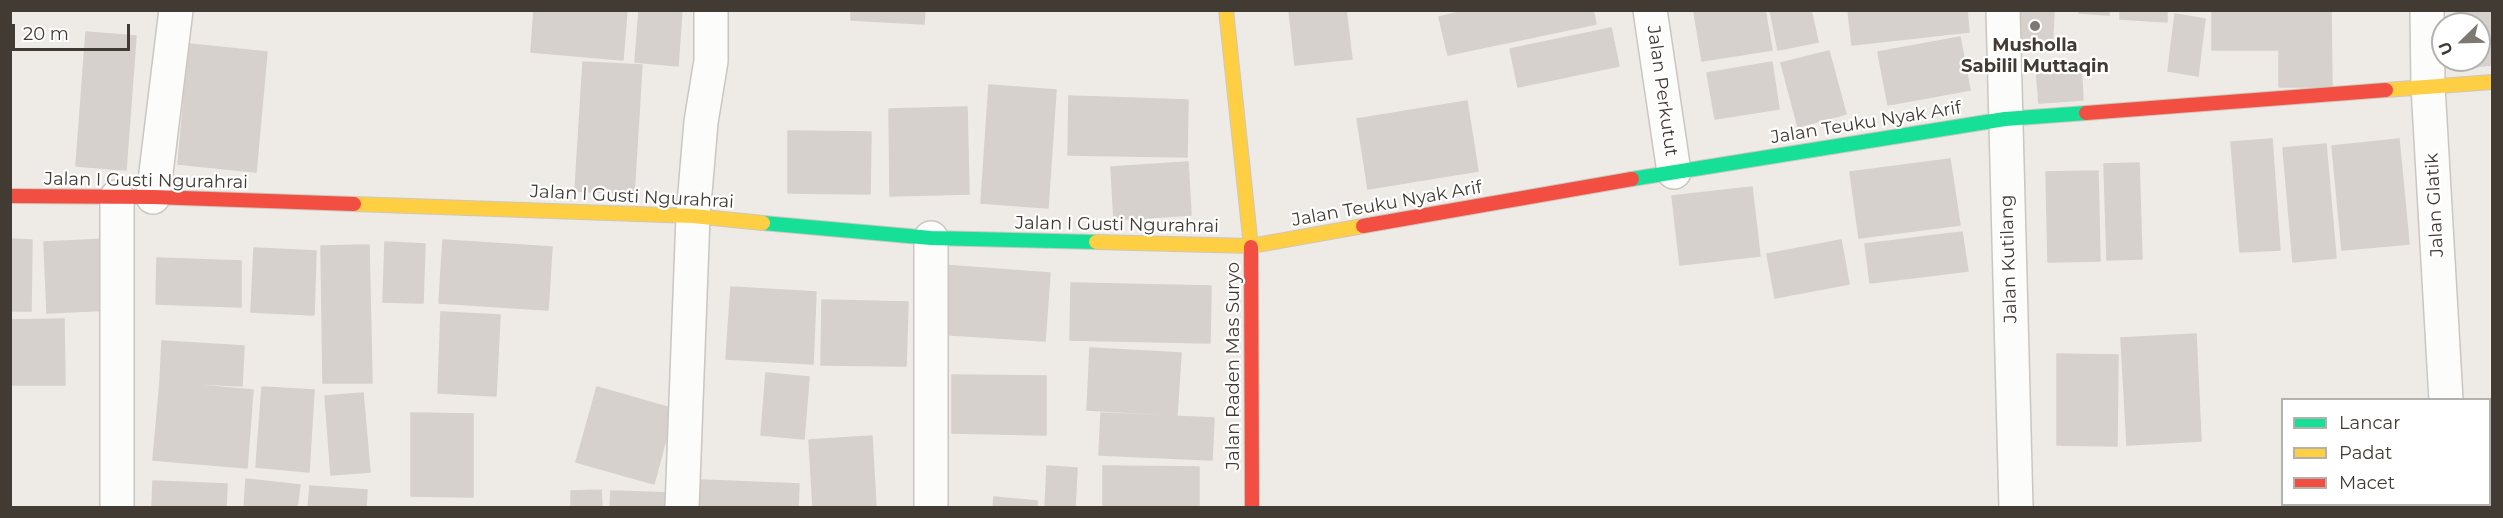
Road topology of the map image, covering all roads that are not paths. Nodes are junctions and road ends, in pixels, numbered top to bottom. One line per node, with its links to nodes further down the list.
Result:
1 (176, 10): 13 (street)
2 (711, 10): 14 (street)
3 (1226, 10): 16 (street, Jalan Raden Mas Suryo)
4 (1650, 10): 10 (street, Jalan Perkutut)
5 (2003, 10): 9 (street, Jalan Kutilang)
6 (2427, 10): 8 (street, Jalan Glatik)
7 (2493, 82): 8 (street, Jalan Teuku Nyak Arif)
8 (2428, 86): 9 (street, Jalan Teuku Nyak Arif); 17 (street, Jalan Glatik)
9 (2005, 119): 10 (street, Jalan Teuku Nyak Arif); 22 (street, Jalan Kutilang)
10 (1674, 172): 16 (street, Jalan Teuku Nyak Arif)
11 (10, 196): 12 (street, Jalan I Gusti Ngurahrai)
12 (117, 197): 13 (street, Jalan I Gusti Ngurahrai); 18 (street)
13 (153, 197): 14 (street, Jalan I Gusti Ngurahrai)
14 (693, 216): 15 (street, Jalan I Gusti Ngurahrai); 19 (street)
15 (931, 238): 16 (street, Jalan I Gusti Ngurahrai); 20 (street)
16 (1251, 246): 21 (street, Jalan Raden Mas Suryo)
17 (2446, 398)
18 (117, 507)
19 (682, 507)
20 (931, 507)
21 (1252, 507)
22 (2016, 507)

